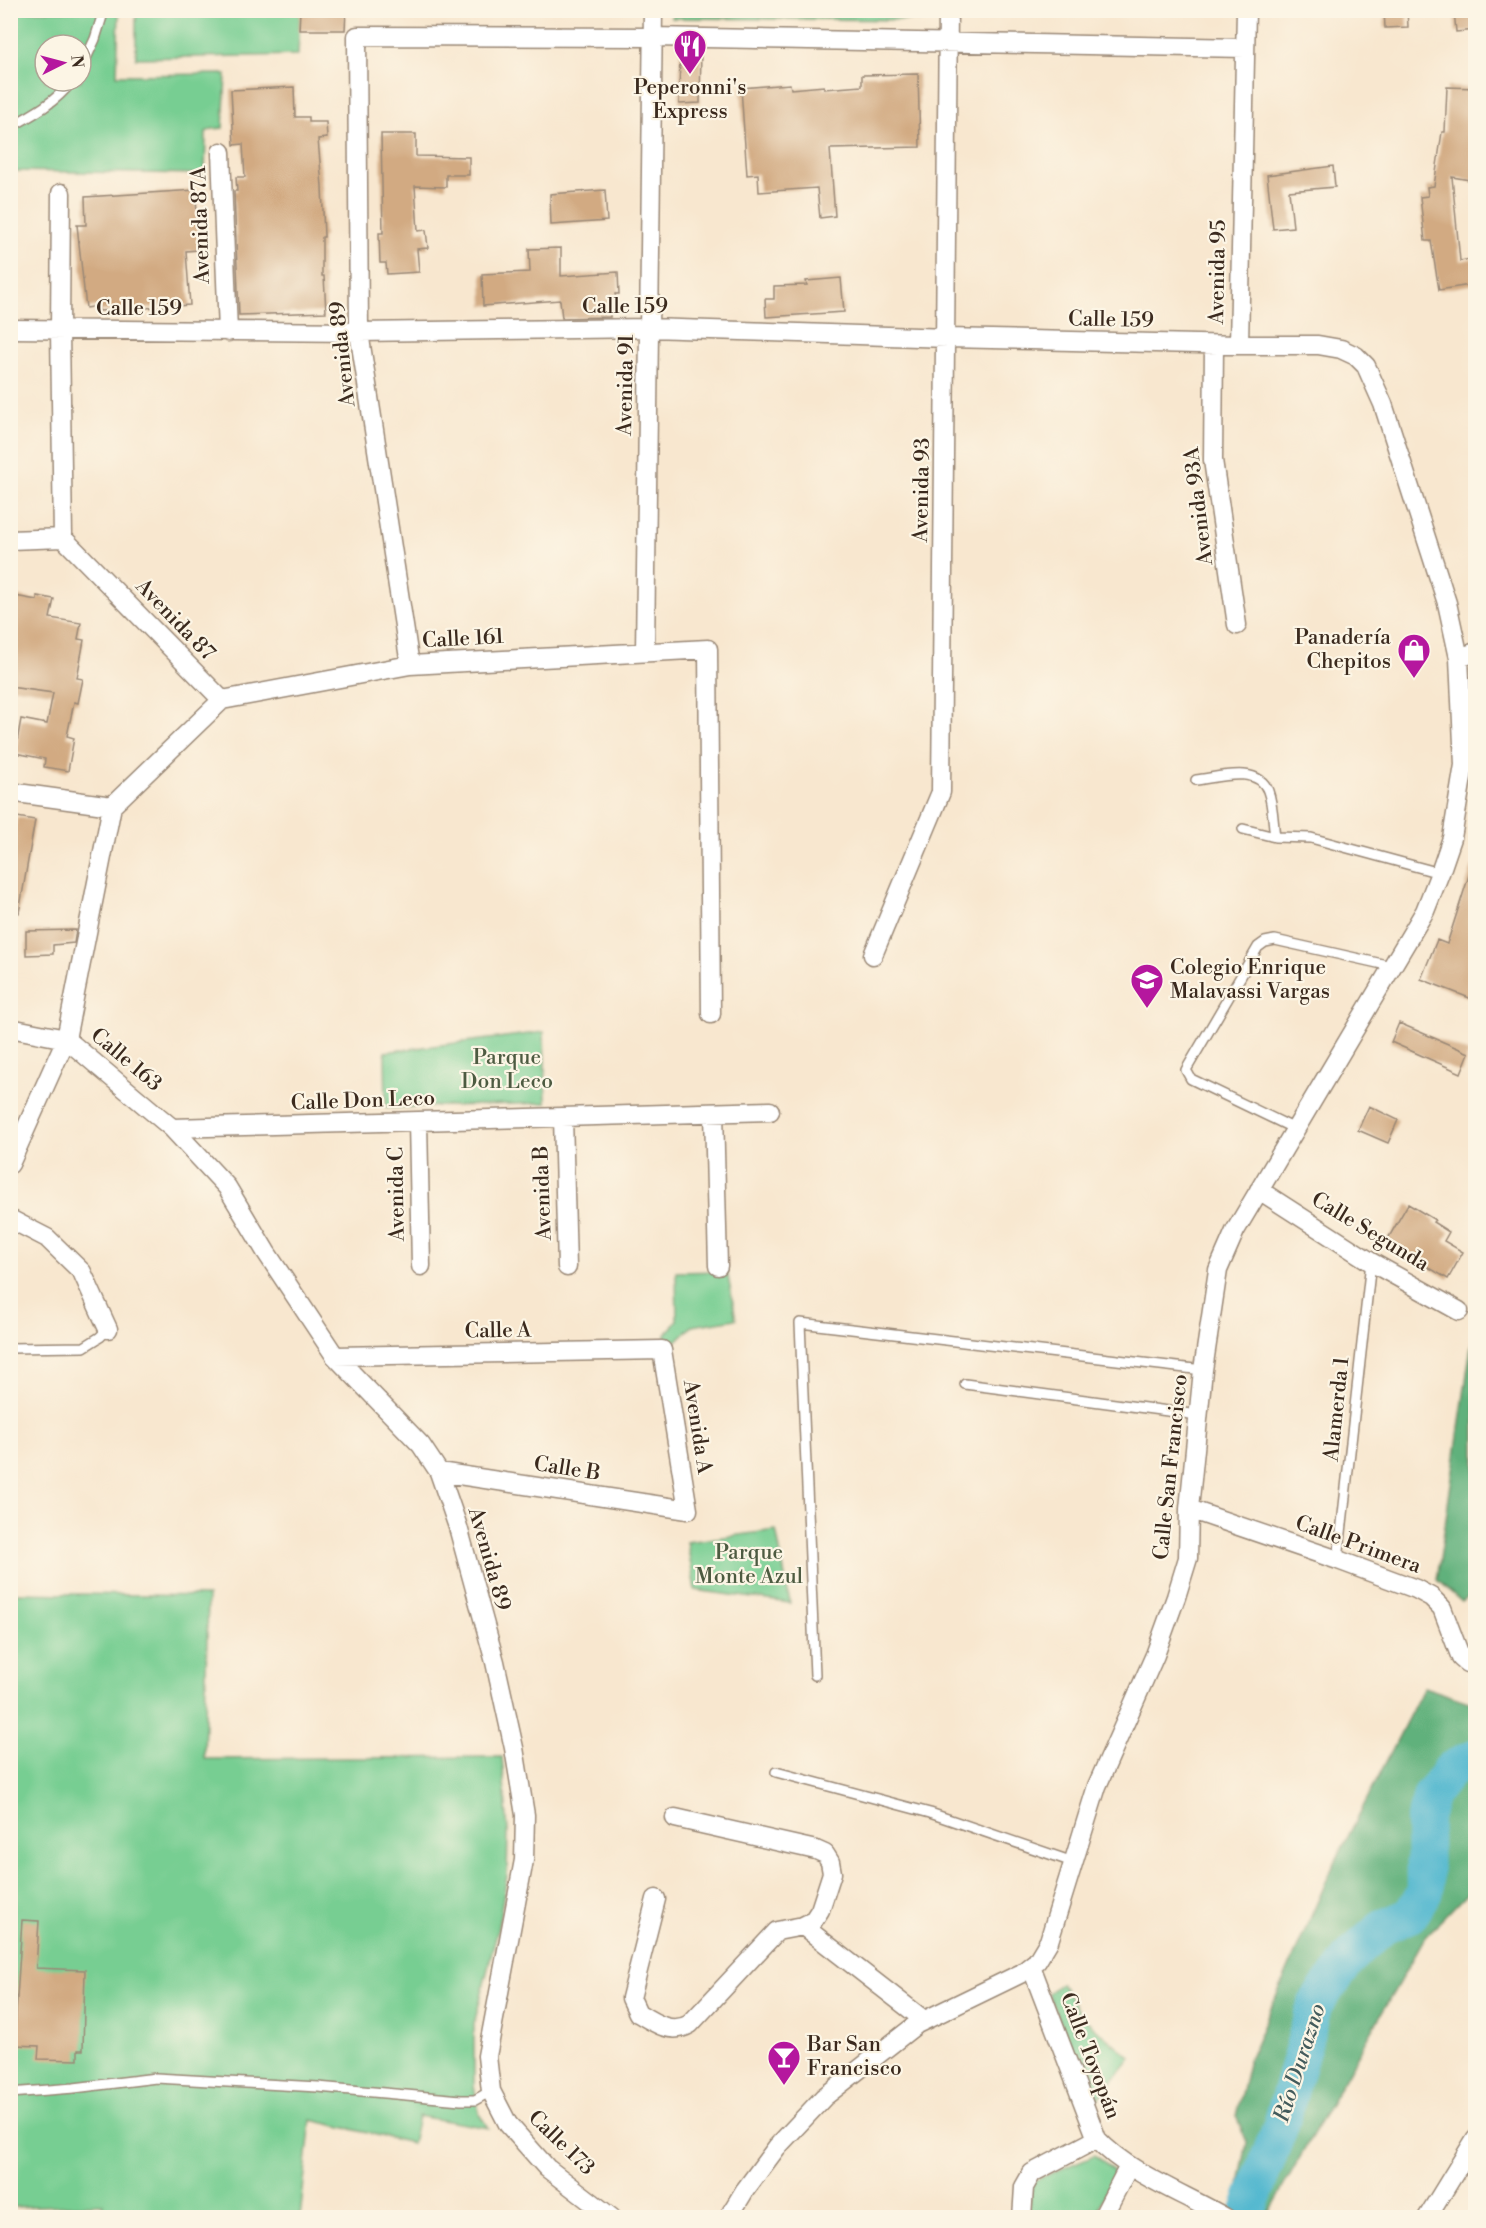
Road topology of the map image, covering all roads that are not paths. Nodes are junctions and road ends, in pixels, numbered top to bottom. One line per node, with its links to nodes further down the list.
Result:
1 (104, 10): 6 (lane)
2 (653, 10): 5 (street, Avenida 91)
3 (948, 10): 7 (street, Avenida 93)
4 (1246, 10): 8 (street, Avenida 95)
5 (652, 37): 7 (street); 13 (street, Avenida 91); 17 (street, Avenida 89)
6 (93, 43)
7 (948, 44): 8 (street); 18 (street, Avenida 93)
8 (1245, 48): 20 (street, Avenida 95)
9 (63, 93): 10 (lane)
10 (10, 127)
11 (221, 152): 16 (street, Avenida 87A)
12 (60, 193): 15 (street)
13 (650, 328): 17 (street, Calle 159); 18 (street, Calle 159); 24 (street, Avenida 91)
14 (10, 329): 15 (street, Calle 159)
15 (60, 331): 16 (street, Calle 159); 21 (street)
16 (228, 332): 17 (street, Calle 159)
17 (359, 332): 26 (street, Avenida 89)
18 (946, 338): 19 (street, Calle 159); 34 (street, Avenida 93)
19 (1214, 345): 20 (street, Calle 159); 23 (street, Avenida 93A)
20 (1239, 345): 25 (street, Avenida 95)
21 (63, 538): 22 (street); 27 (street, Avenida 87)
22 (10, 540)
23 (1237, 625)
24 (645, 652): 26 (street, Calle 161); 36 (street, Calle 161)
25 (1467, 655): 33 (street, Calle San Francisco)
26 (410, 665): 27 (street, Calle 161)
27 (222, 700): 30 (street)
28 (1196, 780): 32 (lane)
29 (10, 792): 30 (street)
30 (112, 806): 38 (street)
31 (1243, 829): 32 (lane)
32 (1275, 837): 33 (lane)
33 (1440, 873): 35 (street, Calle San Francisco)
34 (873, 955)
35 (1391, 966): 44 (street, Calle San Francisco); 44 (lane)
36 (711, 1014)
37 (10, 1028): 38 (street, Calle 163)
38 (66, 1039): 43 (street, Calle 163); 45 (street)
39 (770, 1111): 40 (street, Calle Don Leco)
40 (714, 1113): 41 (street, Calle Don Leco); 50 (street)
41 (563, 1117): 42 (street, Calle Don Leco); 51 (street, Avenida B)
42 (418, 1122): 43 (street, Calle Don Leco); 49 (street, Avenida C)
43 (172, 1128): 56 (street, Avenida 89)
44 (1295, 1129): 46 (street, Calle San Francisco)
45 (10, 1164)
46 (1259, 1190): 48 (street, Calle Segunda); 57 (street, Calle San Francisco)
47 (10, 1220): 53 (street)
48 (1371, 1262): 52 (street, Calle Segunda); 63 (lane, Alamerda 1)
49 (421, 1266)
50 (718, 1266)
51 (567, 1267)
52 (1460, 1311)
53 (108, 1329): 54 (lane)
54 (10, 1348)
55 (662, 1350): 56 (street, Calle A); 62 (street, Avenida A)
56 (335, 1356): 60 (street, Avenida 89)
57 (1203, 1370): 59 (street, Calle San Francisco); 65 (lane)
58 (965, 1384): 59 (lane)
59 (1198, 1415): 61 (street, Calle San Francisco)
60 (439, 1472): 62 (street, Calle B); 73 (street, Avenida 89)
61 (1189, 1509): 63 (street, Calle Primera); 68 (street, Calle San Francisco)
62 (688, 1510)
63 (1338, 1560): 64 (street, Calle Primera)
64 (1476, 1662)
65 (815, 1675)
66 (776, 1772): 68 (lane)
67 (675, 1818): 70 (street)
68 (1073, 1862): 71 (street, Calle San Francisco)
69 (656, 1899): 70 (street)
70 (803, 1926): 72 (street)
71 (1031, 1965): 72 (street, Calle San Francisco); 76 (street, Calle Toyopán)
72 (924, 2020): 79 (street, Calle San Francisco)
73 (491, 2091): 74 (lane); 78 (street, Calle 173)
74 (10, 2093)
75 (1476, 2138): 83 (street)
76 (1097, 2139): 77 (street, Calle Toyopán); 80 (street)
77 (1129, 2166): 81 (street); 82 (street, Calle Toyopán)
78 (612, 2217)
79 (728, 2217)
80 (1022, 2217)
81 (1102, 2217)
82 (1226, 2217)
83 (1426, 2217)

